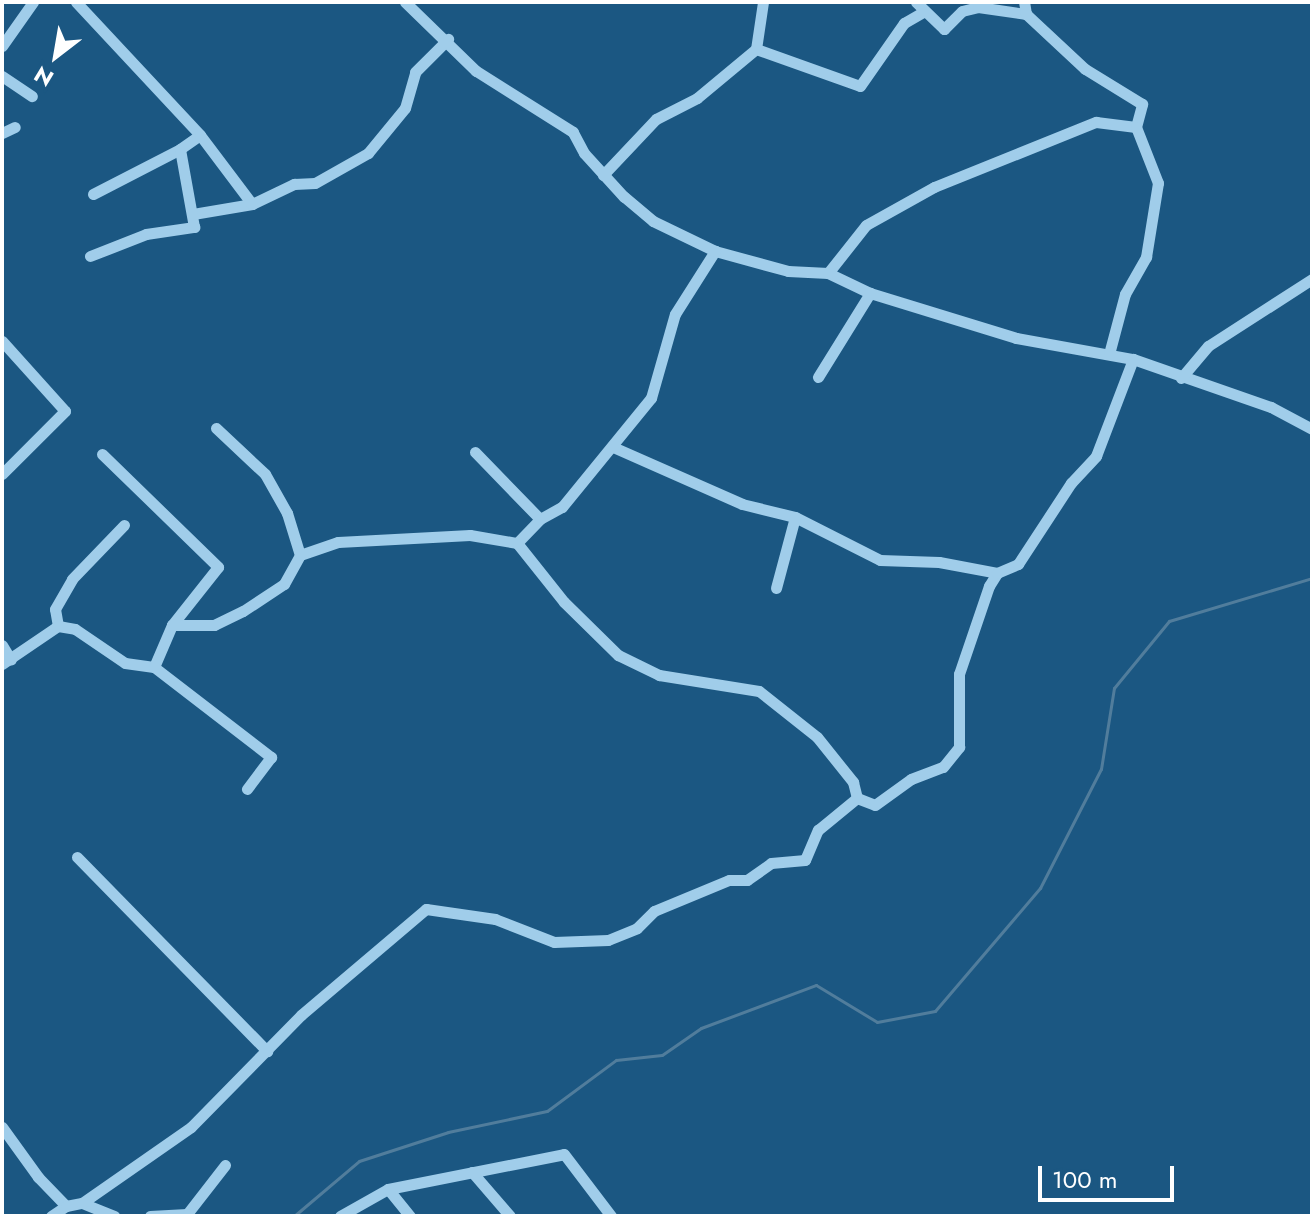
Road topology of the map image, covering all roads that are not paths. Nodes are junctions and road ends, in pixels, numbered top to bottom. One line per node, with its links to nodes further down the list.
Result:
1 (33, 2): 8 (street)
2 (76, 2): 15 (street)
3 (405, 2): 7 (street)
4 (763, 2): 9 (street)
5 (919, 7): 6 (street); 9 (street)
6 (1025, 8): 13 (street)
7 (448, 39): 17 (street); 19 (street)
8 (2, 46)
9 (756, 49): 17 (street)
10 (2, 76): 11 (street)
11 (32, 96)
12 (15, 127): 14 (street)
13 (1136, 127): 23 (street); 27 (street)
14 (2, 133)
15 (200, 135): 16 (street); 19 (street)
16 (180, 149): 18 (street); 20 (street)
17 (603, 175): 21 (street)
18 (93, 194)
19 (252, 204): 20 (street)
20 (193, 214): 22 (street)
21 (715, 251): 23 (street); 33 (street)
22 (90, 256)
23 (828, 273): 25 (street)
24 (1312, 279): 30 (street)
25 (870, 293): 27 (street); 29 (street)
26 (2, 341): 36 (street)
27 (1109, 354): 28 (street)
28 (1133, 359): 30 (street); 42 (street)
29 (818, 377)
30 (1181, 378): 32 (street)
31 (216, 428): 41 (street)
32 (1312, 429)
33 (613, 447): 37 (street); 38 (street)
34 (475, 452): 38 (street)
35 (102, 454): 44 (street)
36 (2, 474)
37 (795, 517): 42 (street); 43 (street)
38 (540, 519): 40 (street)
39 (124, 525): 45 (street)
40 (517, 543): 41 (street); 50 (street)
41 (300, 555): 44 (street)
42 (997, 573): 50 (street)
43 (776, 588)
44 (172, 625): 48 (street)
45 (58, 626): 47 (street); 48 (street)
46 (2, 645): 47 (street)
47 (6, 662)
48 (154, 667): 49 (street)
49 (247, 789)
50 (857, 798): 52 (street)
51 (77, 857): 52 (street)
52 (267, 1051): 57 (street)
53 (2, 1127): 58 (street)
54 (225, 1165): 62 (street)
55 (472, 1172): 56 (street); 65 (street); 66 (street)
56 (388, 1189): 59 (street); 63 (street)
57 (82, 1203): 58 (street); 61 (street)
58 (66, 1206): 60 (street)
59 (396, 1211): 64 (street)
60 (51, 1216)
61 (114, 1216)
62 (150, 1216)
63 (340, 1216)
64 (410, 1216)
65 (510, 1216)
66 (611, 1216)

